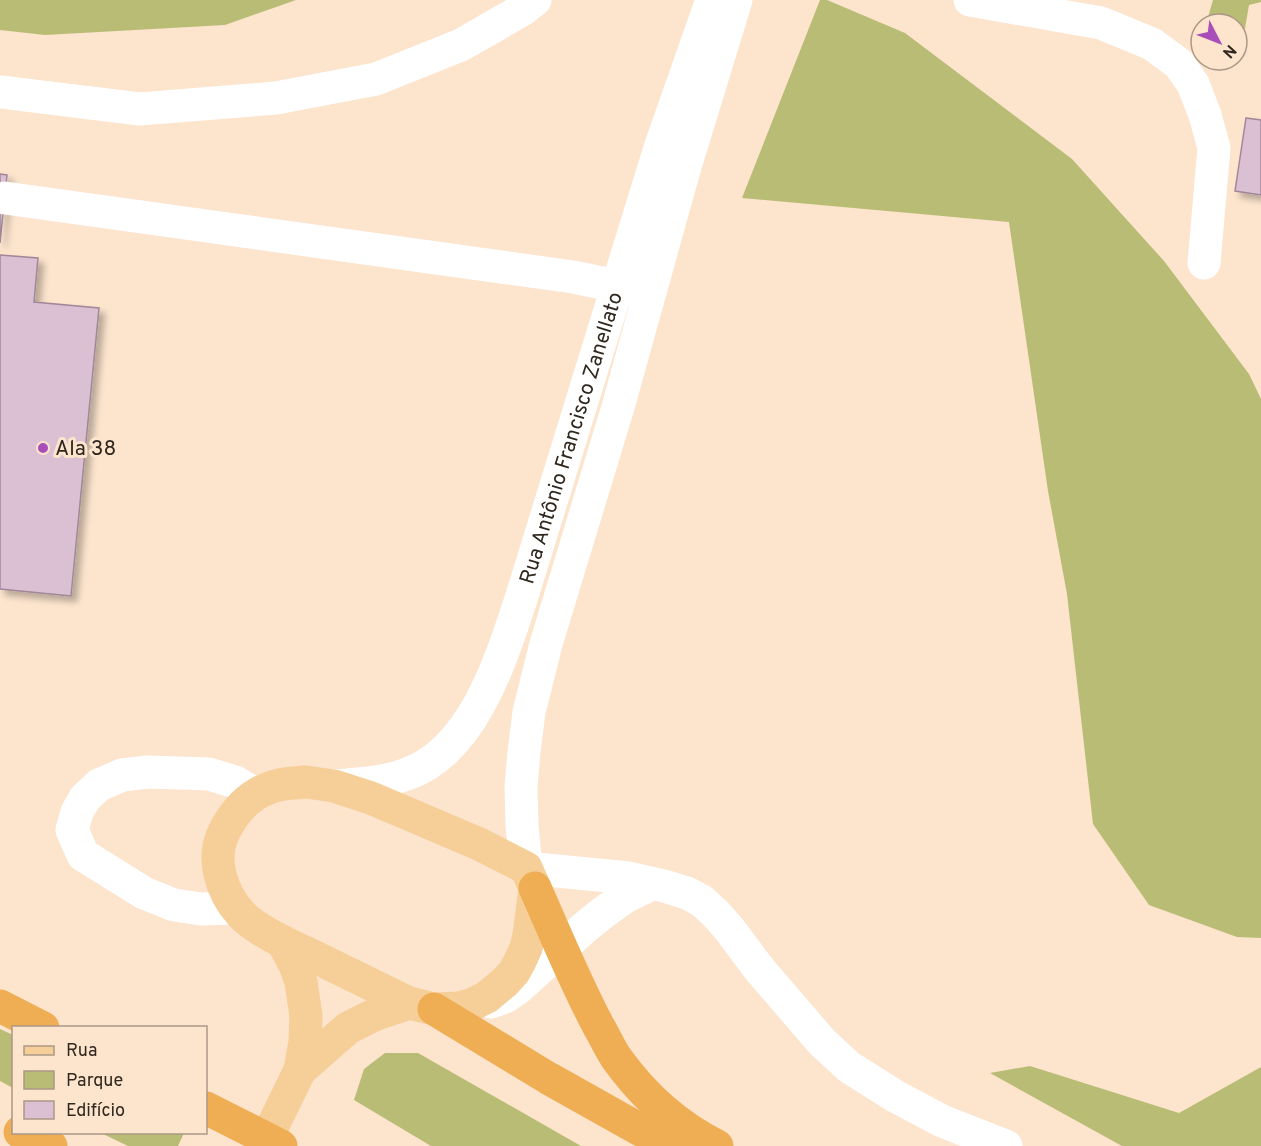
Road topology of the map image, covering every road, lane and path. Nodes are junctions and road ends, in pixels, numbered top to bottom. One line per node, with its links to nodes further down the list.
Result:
1 (535, 0): 5 (street)
2 (712, 0): 8 (street, Rua Antônio Francisco Zanellato)
3 (736, 0): 9 (street, Rua Antônio Francisco Zanellato)
4 (970, 0): 7 (street)
5 (0, 92)
6 (5, 198): 8 (street)
7 (1204, 263)
8 (617, 285): 9 (street); 10 (street, Rua Antônio Francisco Zanellato)
9 (650, 293): 12 (street, Rua Antônio Francisco Zanellato)
10 (334, 786): 11 (main road, Rua Antônio Francisco Zanellato); 12 (main road, Rua Antônio Francisco Zanellato)
11 (255, 794): 14 (main road, Rua Antônio Francisco Zanellato); 14 (street)
12 (530, 878): 13 (street); 16 (highway); 17 (main road)
13 (652, 884): 16 (street); 29 (street)
14 (236, 908): 15 (main road, Rua Antônio Francisco Zanellato)
15 (282, 941): 19 (main road, Rua Antônio Francisco Zanellato); 21 (main road)
16 (562, 949): 17 (street); 28 (highway)
17 (471, 1005): 19 (main road)
18 (0, 1006): 20 (highway)
19 (422, 1006): 21 (main road); 27 (highway)
20 (39, 1026)
21 (298, 1076): 25 (main road)
22 (207, 1109): 26 (highway)
23 (24, 1134): 24 (highway)
24 (51, 1146)
25 (263, 1146)
26 (281, 1146)
27 (669, 1146)
28 (717, 1146)
29 (1005, 1146)

